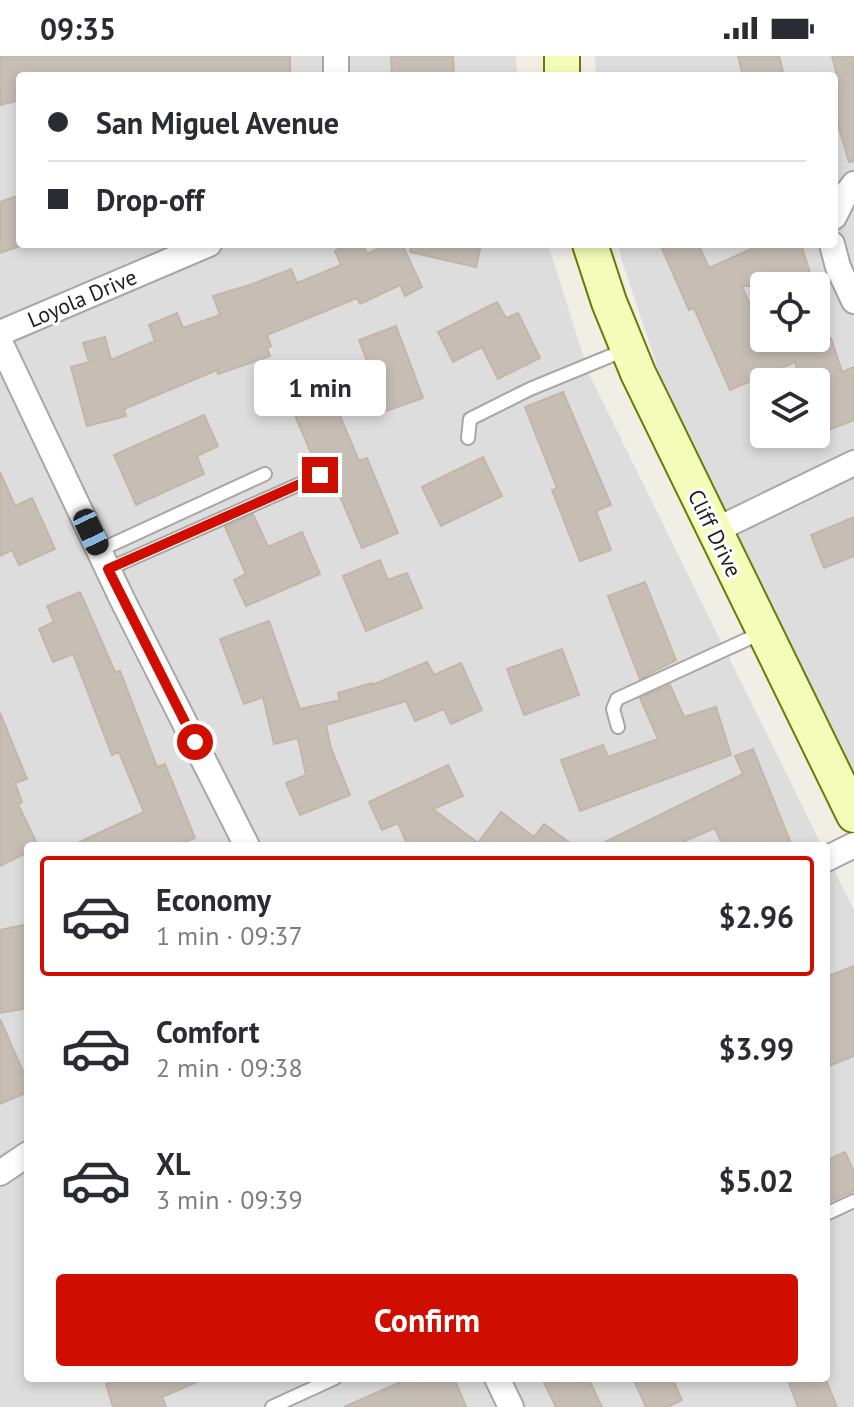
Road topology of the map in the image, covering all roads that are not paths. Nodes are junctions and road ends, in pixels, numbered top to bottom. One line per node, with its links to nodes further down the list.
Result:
1 (854, 184): 2 (street)
2 (838, 209)
3 (200, 248): 7 (street, Loyola Drive)
4 (591, 248): 9 (main road, Cliff Drive)
5 (833, 248): 6 (street)
6 (854, 301)
7 (0, 333)
8 (0, 342): 15 (street)
9 (628, 349): 10 (lane); 14 (main road, Cliff Drive)
10 (468, 438)
11 (854, 463): 14 (street)
12 (265, 474): 15 (lane)
13 (320, 475): 15 (lane)
14 (714, 531): 16 (main road, Cliff Drive)
15 (104, 560): 19 (street)
16 (764, 632): 17 (lane); 18 (main road, Cliff Drive)
17 (618, 727)
18 (854, 815)
19 (245, 842)
20 (854, 845): 21 (street)
21 (830, 857)
22 (24, 1157): 23 (street)
23 (0, 1173)
24 (854, 1201): 25 (lane)
25 (830, 1212)
26 (326, 1382): 28 (lane)
27 (499, 1382): 29 (street)
28 (272, 1407)
29 (511, 1407)

